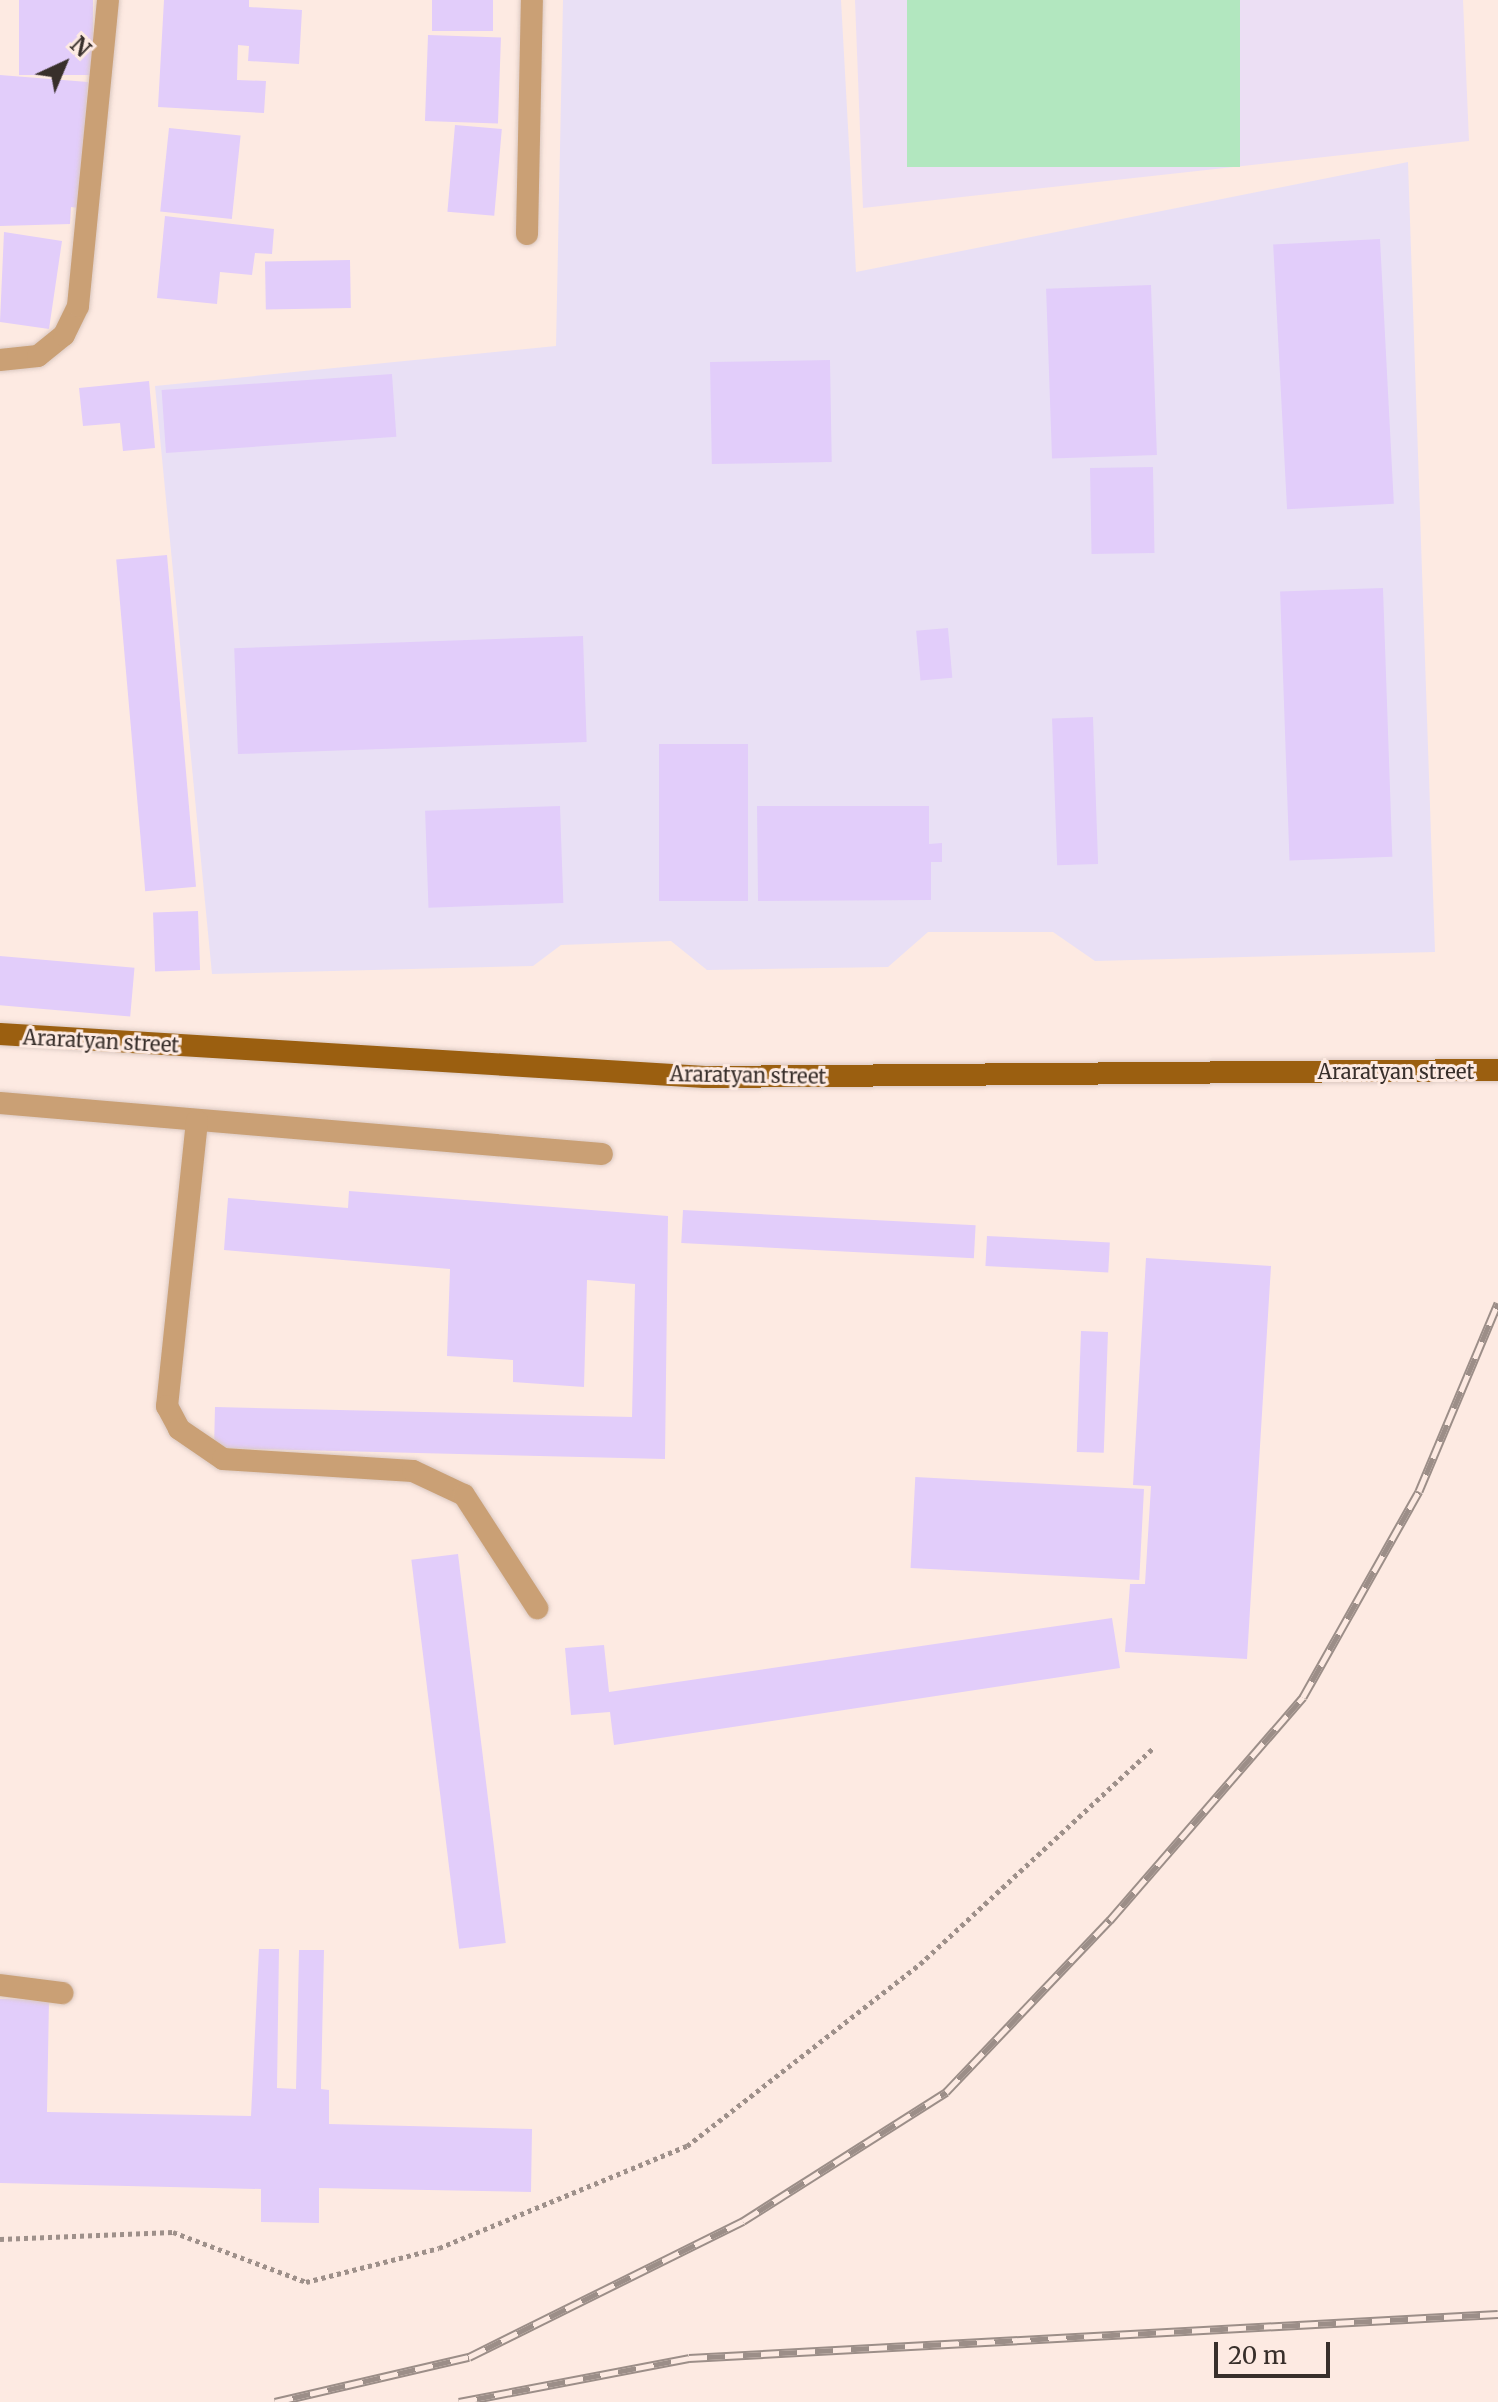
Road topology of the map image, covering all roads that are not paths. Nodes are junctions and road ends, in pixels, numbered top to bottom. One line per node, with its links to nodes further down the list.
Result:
1 (108, 0): 4 (street)
2 (532, 0): 3 (street)
3 (527, 234)
4 (0, 360)
5 (0, 1034): 6 (main road, Araratyan street)
6 (1498, 1070)
7 (0, 1103): 8 (street)
8 (197, 1121): 9 (street); 10 (street)
9 (602, 1154)
10 (537, 1608)
11 (0, 1985): 12 (street)
12 (62, 1993)

